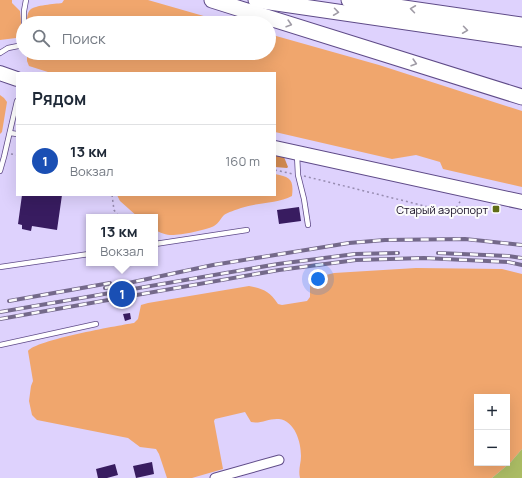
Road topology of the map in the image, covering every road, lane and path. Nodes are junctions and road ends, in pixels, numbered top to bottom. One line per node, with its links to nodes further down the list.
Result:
1 (26, 0): 5 (lane)
2 (212, 0): 6 (highway, one-way to 6)
3 (256, 0): 9 (highway, one-way to 9)
4 (349, 0): 9 (highway, one-way to 4)
5 (25, 16)
6 (263, 16)
7 (276, 20): 15 (highway, one-way to 15)
8 (522, 24): 9 (highway)
9 (492, 27): 10 (highway)
10 (522, 39)
11 (16, 46): 12 (lane)
12 (0, 53)
13 (0, 73): 14 (main road)
14 (16, 79)
15 (522, 97)
16 (16, 108): 17 (lane)
17 (10, 133): 18 (lane); 21 (lane)
18 (16, 134)
19 (276, 148): 22 (main road)
20 (0, 152): 21 (lane)
21 (6, 153): 24 (lane)
22 (297, 153): 25 (lane); 26 (main road)
23 (276, 170): 25 (path)
24 (0, 171)
25 (298, 175): 26 (path); 30 (lane)
26 (468, 189): 28 (main road)
27 (112, 196): 29 (path)
28 (522, 202)
29 (117, 214)
30 (308, 225)
31 (247, 230): 32 (lane)
32 (158, 244)
33 (86, 254): 34 (lane)
34 (0, 268)
35 (96, 324): 36 (lane)
36 (0, 345)
37 (279, 460): 38 (street)
38 (215, 478)

